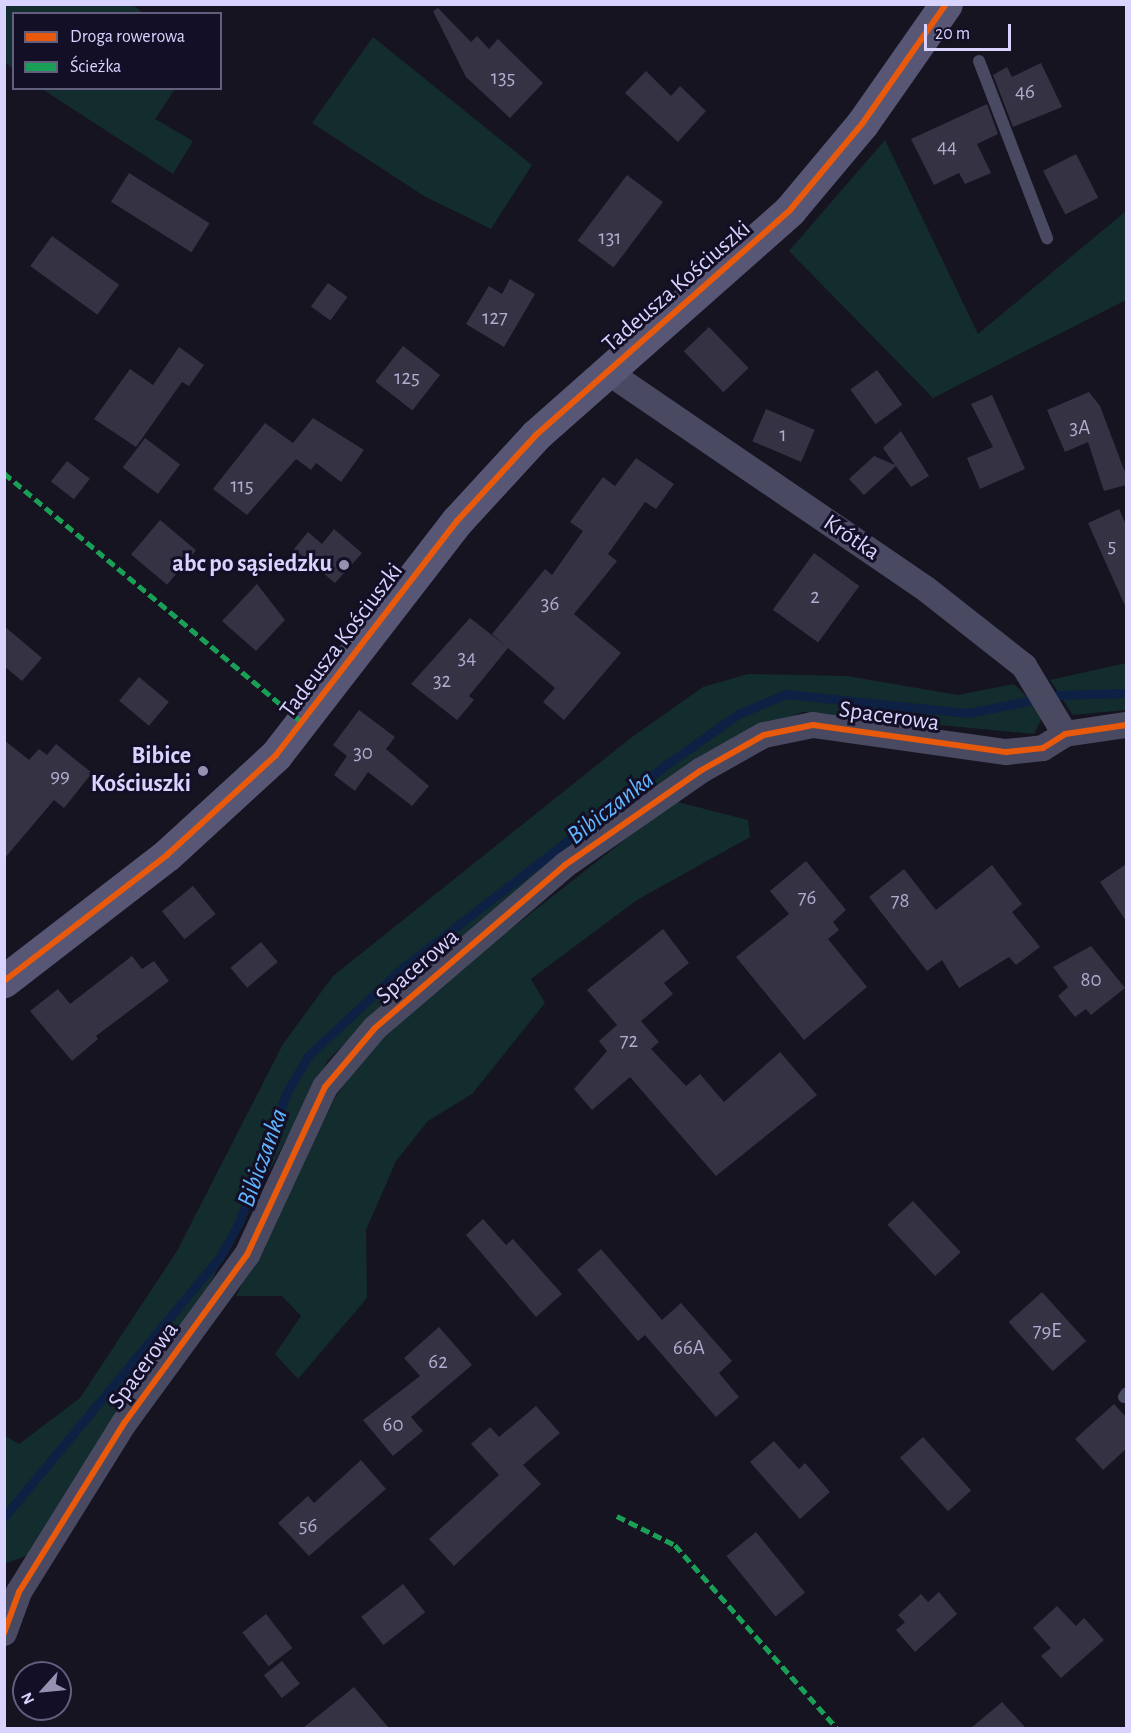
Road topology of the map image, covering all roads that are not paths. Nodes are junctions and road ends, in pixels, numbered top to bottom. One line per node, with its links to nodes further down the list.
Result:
1 (946, 4): 4 (street, Tadeusza Kościuszki)
2 (980, 61): 3 (lane)
3 (1047, 238)
4 (608, 372): 6 (street, Krótka); 7 (street, Tadeusza Kościuszki)
5 (1126, 725): 6 (street, Spacerowa)
6 (1065, 734): 8 (street, Spacerowa)
7 (4, 981)
8 (12, 1588): 9 (street, Spacerowa)
9 (4, 1633)

